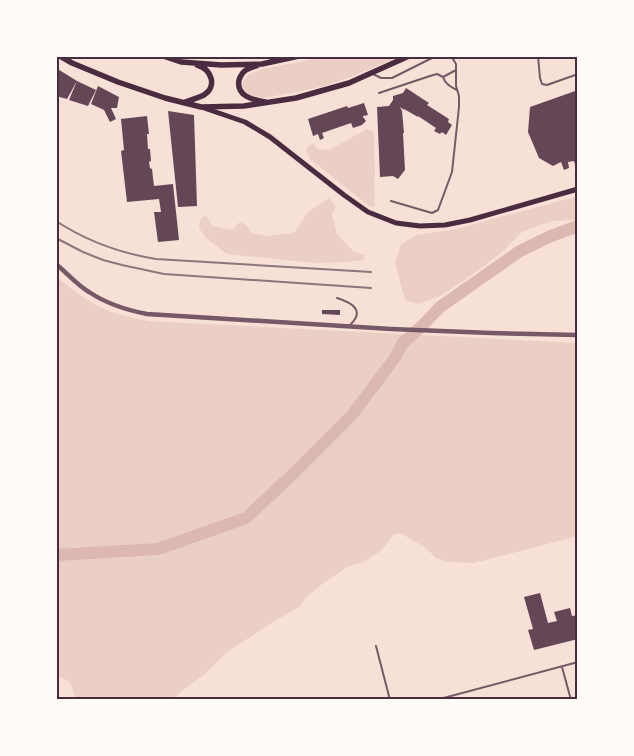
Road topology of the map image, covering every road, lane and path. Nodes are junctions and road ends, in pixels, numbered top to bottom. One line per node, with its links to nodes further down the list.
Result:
1 (60, 56): 18 (highway)
2 (163, 56): 9 (highway)
3 (276, 56): 10 (lane)
4 (299, 56): 10 (highway)
5 (409, 56): 12 (highway)
6 (436, 56): 12 (lane)
7 (450, 56): 11 (lane)
8 (538, 56): 13 (lane)
9 (181, 62): 10 (highway); 18 (highway)
10 (262, 64): 17 (highway)
11 (456, 70): 14 (lane); 15 (lane)
12 (371, 74): 17 (highway)
13 (578, 74)
14 (443, 77): 15 (lane); 16 (lane)
15 (457, 91): 21 (lane)
16 (379, 93)
17 (270, 102): 19 (highway)
18 (183, 103): 19 (highway)
19 (201, 107): 20 (main road)
20 (578, 189)
21 (391, 201)
22 (56, 264): 24 (street)
23 (337, 298): 24 (lane)
24 (348, 327): 25 (street)
25 (578, 335)
26 (376, 646): 30 (lane)
27 (578, 662): 28 (lane)
28 (562, 667): 29 (lane); 32 (lane)
29 (439, 699): 31 (lane)
30 (390, 700)
31 (436, 700)
32 (571, 700)

